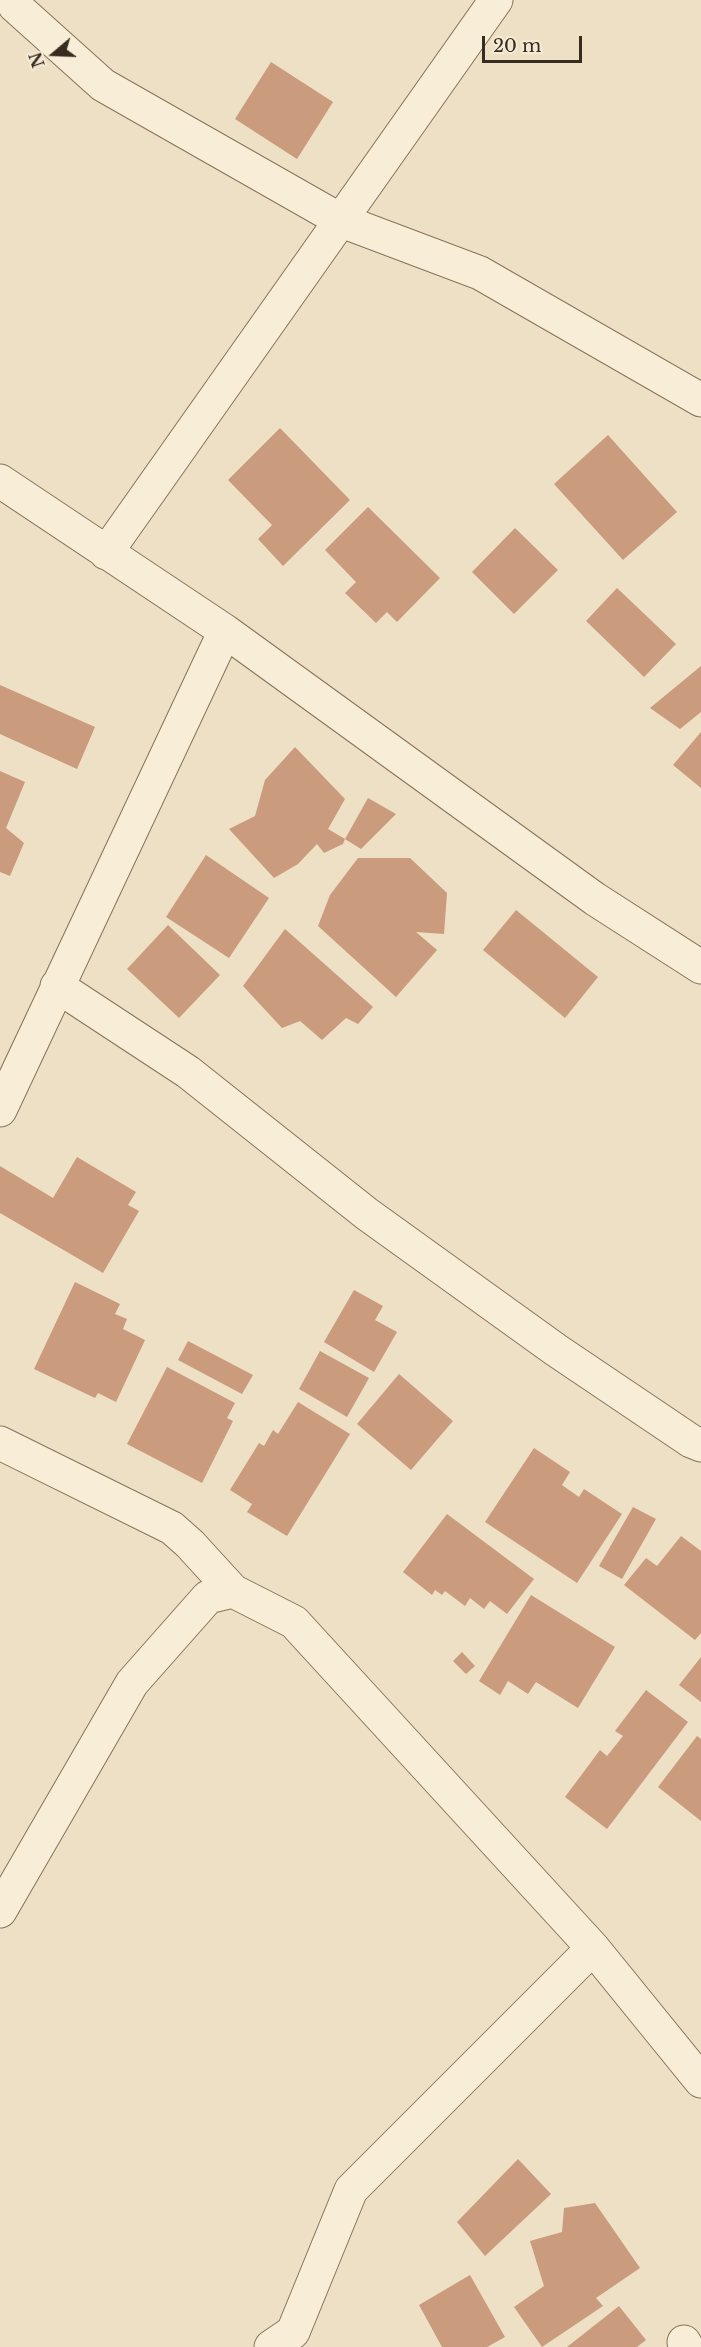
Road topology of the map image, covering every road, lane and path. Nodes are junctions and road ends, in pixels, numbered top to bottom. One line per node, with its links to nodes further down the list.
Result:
1 (12, 0): 3 (street)
2 (496, 0): 3 (street)
3 (342, 221): 4 (street); 6 (street)
4 (701, 400)
5 (0, 481): 6 (street)
6 (106, 553): 7 (street)
7 (225, 632): 8 (street); 9 (street)
8 (701, 967)
9 (57, 986): 10 (street); 12 (street)
10 (0, 1110)
11 (0, 1443): 13 (street)
12 (701, 1445)
13 (233, 1591): 14 (street); 15 (street)
14 (0, 1911)
15 (593, 1948): 16 (street); 17 (street)
16 (701, 2081)
17 (289, 2342)

